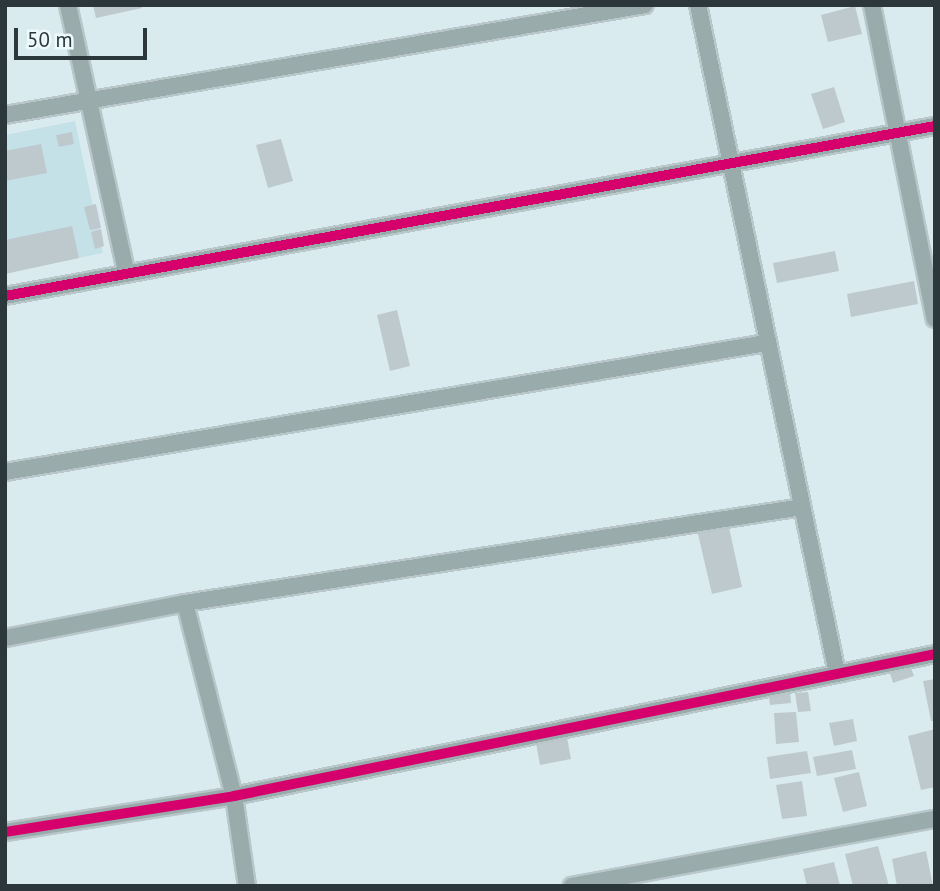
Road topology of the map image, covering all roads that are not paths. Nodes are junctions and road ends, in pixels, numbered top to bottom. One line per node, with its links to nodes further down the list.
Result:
1 (68, 5): 5 (street)
2 (645, 5): 5 (street)
3 (698, 5): 9 (street)
4 (872, 5): 8 (street)
5 (88, 99): 6 (street); 10 (street)
6 (5, 115)
7 (935, 126): 8 (street)
8 (897, 133): 9 (street); 12 (street)
9 (733, 164): 10 (street); 13 (street)
10 (126, 272): 11 (street)
11 (5, 296)
12 (935, 318)
13 (766, 343): 14 (street); 15 (street)
14 (5, 472)
15 (802, 507): 16 (street); 19 (street)
16 (185, 603): 17 (street); 20 (street)
17 (5, 638)
18 (935, 654): 19 (street)
19 (837, 673): 20 (street)
20 (234, 796): 22 (street); 23 (street)
21 (935, 819): 24 (street)
22 (5, 832)
23 (247, 886)
24 (572, 886)

